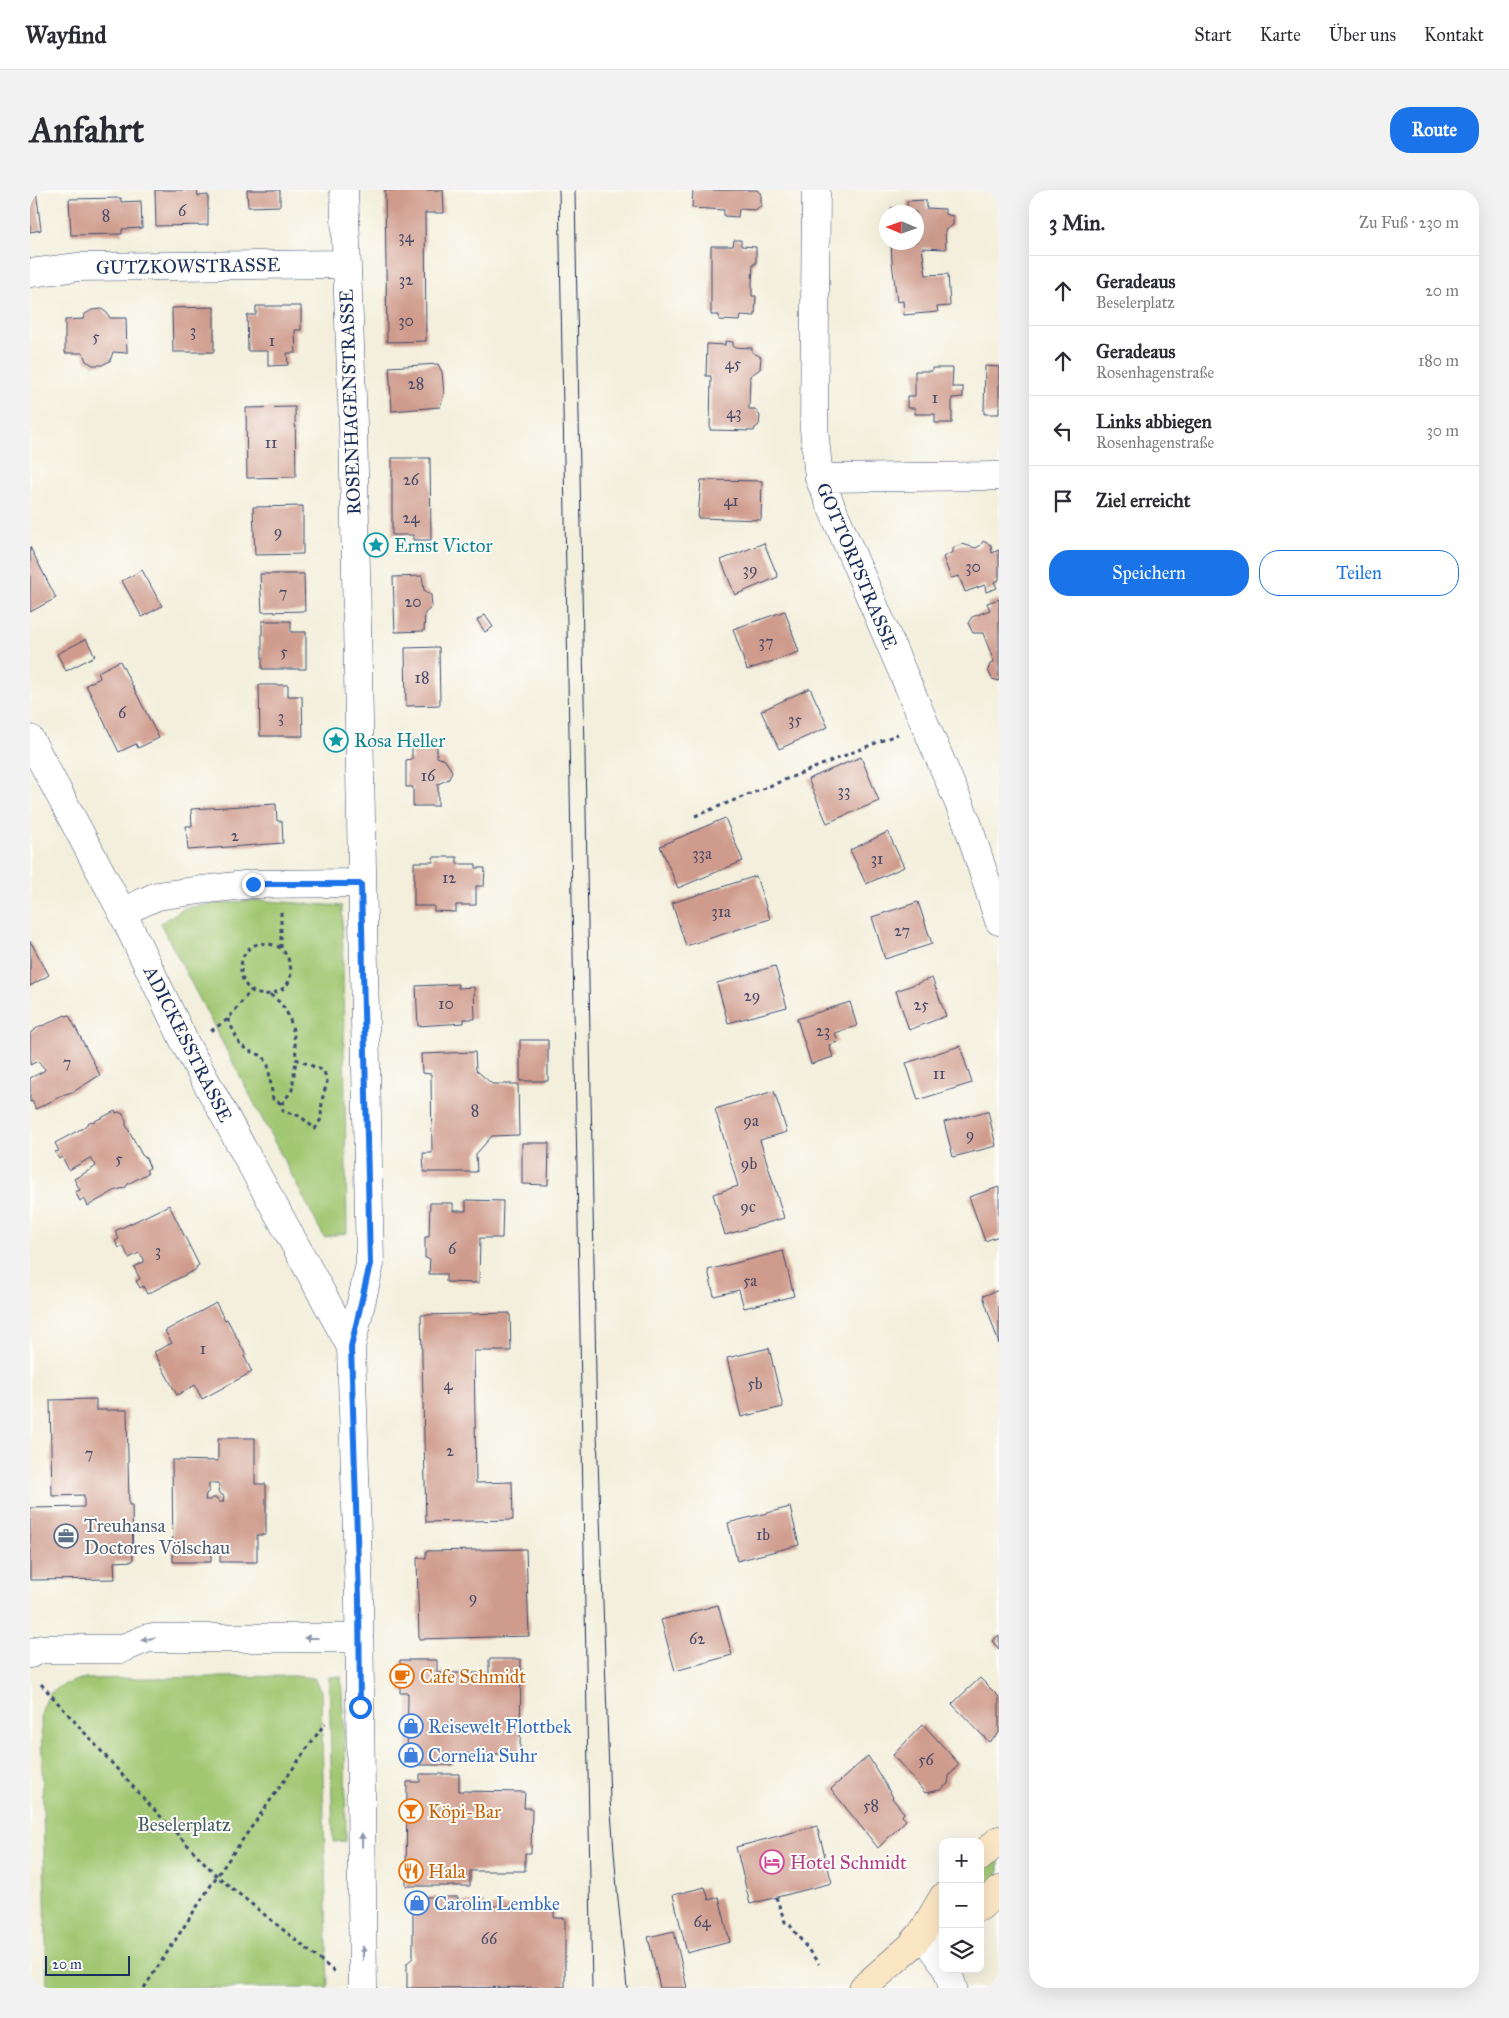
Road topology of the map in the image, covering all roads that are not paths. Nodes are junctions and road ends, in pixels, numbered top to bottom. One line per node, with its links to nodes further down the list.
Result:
1 (344, 190): 3 (street, ROSENHAGENSTRASSE)
2 (816, 190): 6 (street, GOTTORPSTRASSE)
3 (346, 264): 4 (street, GUTZKOWSTRASSE); 8 (street, ROSENHAGENSTRASSE)
4 (30, 272)
5 (999, 476): 6 (street)
6 (819, 478): 10 (street, GOTTORPSTRASSE)
7 (30, 739): 9 (street, ADICKESSTRASSE)
8 (361, 884): 9 (street); 11 (street, ROSENHAGENSTRASSE)
9 (122, 912): 11 (street, ADICKESSTRASSE)
10 (999, 922)
11 (351, 1347): 12 (street, ROSENHAGENSTRASSE)
12 (359, 1638): 13 (street, one-way to 13); 22 (street, one-way to 12)
13 (30, 1654)
14 (999, 1840): 15 (main road)
15 (984, 1853)
16 (999, 1890): 17 (main road)
17 (984, 1903)
18 (939, 1909): 19 (main road)
19 (932, 1929): 20 (street); 23 (main road)
20 (939, 1950)
21 (948, 1973): 24 (street)
22 (363, 1988)
23 (863, 1988)
24 (953, 1988)

